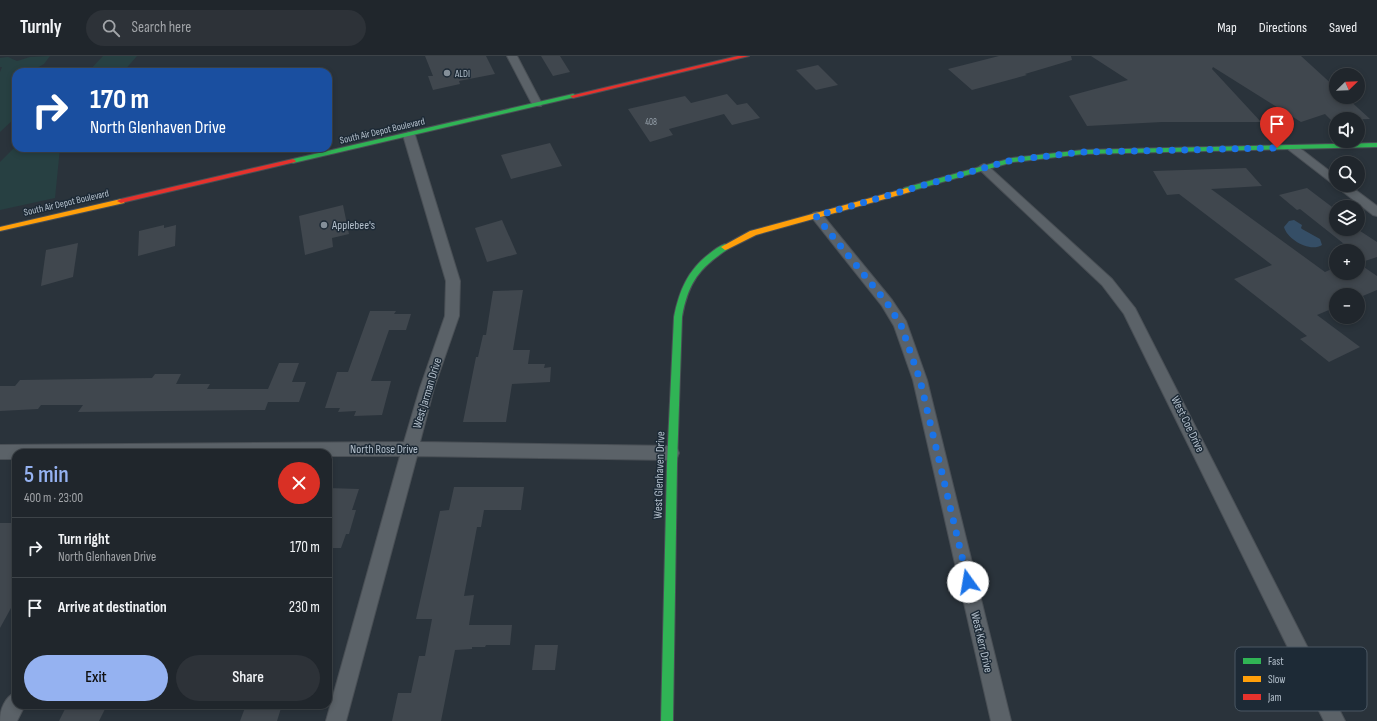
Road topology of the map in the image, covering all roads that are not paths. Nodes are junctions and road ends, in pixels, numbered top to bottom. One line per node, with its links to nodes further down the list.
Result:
1 (512, 56): 3 (street)
2 (746, 56): 3 (street, South Air Depot Boulevard)
3 (537, 104): 4 (street, South Air Depot Boulevard)
4 (409, 135): 12 (street, South Air Depot Boulevard); 13 (street, West Jarman Drive)
5 (1377, 145): 6 (street, West Glenhaven Drive)
6 (1293, 148): 7 (street, West Glenhaven Drive); 8 (street)
7 (984, 168): 11 (street, West Glenhaven Drive); 18 (street, West Coe Drive)
8 (1329, 176)
9 (1350, 192): 10 (street)
10 (1377, 212)
11 (816, 216): 17 (street, West Glenhaven Drive); 24 (street, West Kerr Drive)
12 (0, 229)
13 (411, 449): 14 (street, North Rose Drive); 17 (street, North Rose Drive); 22 (street, West Jarman Drive)
14 (332, 450)
15 (0, 452): 16 (street, North Rose Drive)
16 (12, 452)
17 (671, 453): 23 (street, West Glenhaven Drive)
18 (1298, 647)
19 (12, 709): 21 (street)
20 (1330, 711): 25 (street, West Coe Drive)
21 (6, 721)
22 (336, 721)
23 (667, 721)
24 (1001, 721)
25 (1335, 721)

